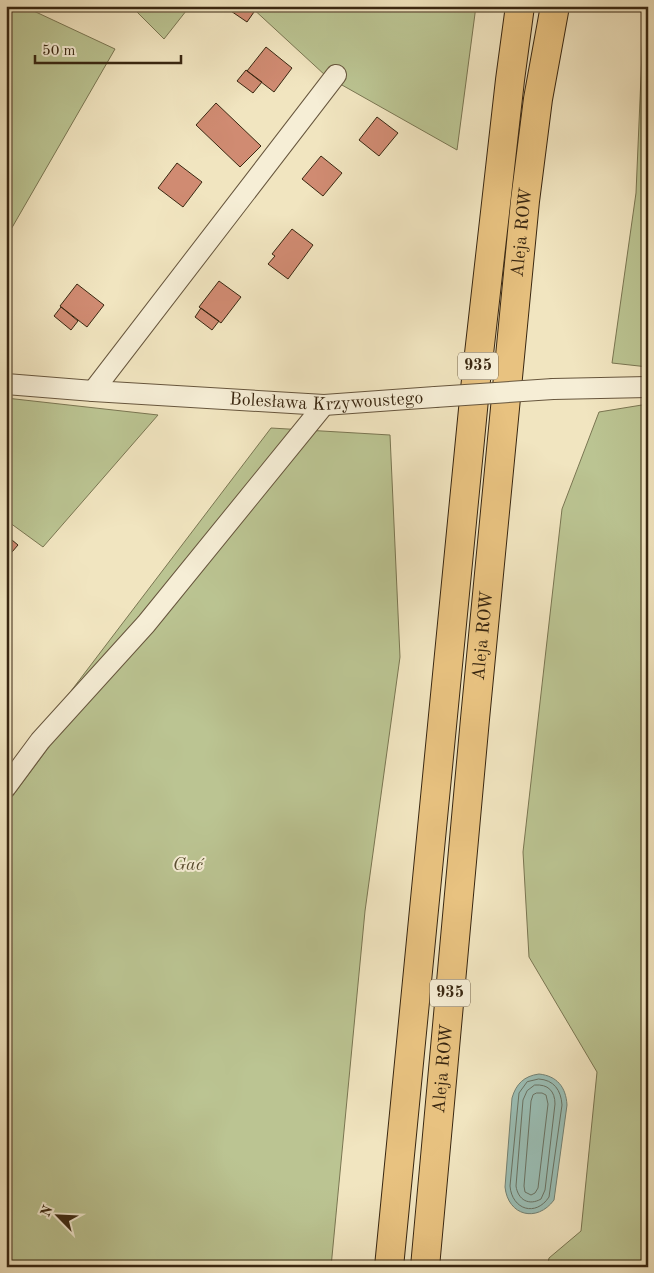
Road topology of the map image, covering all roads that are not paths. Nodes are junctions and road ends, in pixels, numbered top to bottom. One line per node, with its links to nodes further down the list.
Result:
1 (520, 6): 9 (main road, Aleja ROW / 935)
2 (554, 6): 12 (main road, Aleja ROW / 935)
3 (336, 75): 6 (street)
4 (6, 384): 6 (street, Bolesława Krzywoustego)
5 (648, 387): 7 (street, Bolesława Krzywoustego, bridge)
6 (93, 392): 7 (street, Bolesława Krzywoustego)
7 (324, 405): 8 (street)
8 (6, 787)
9 (392, 1233): 10 (main road); 11 (main road, Aleja ROW / 935)
10 (383, 1267)
11 (390, 1267)
12 (424, 1267)

